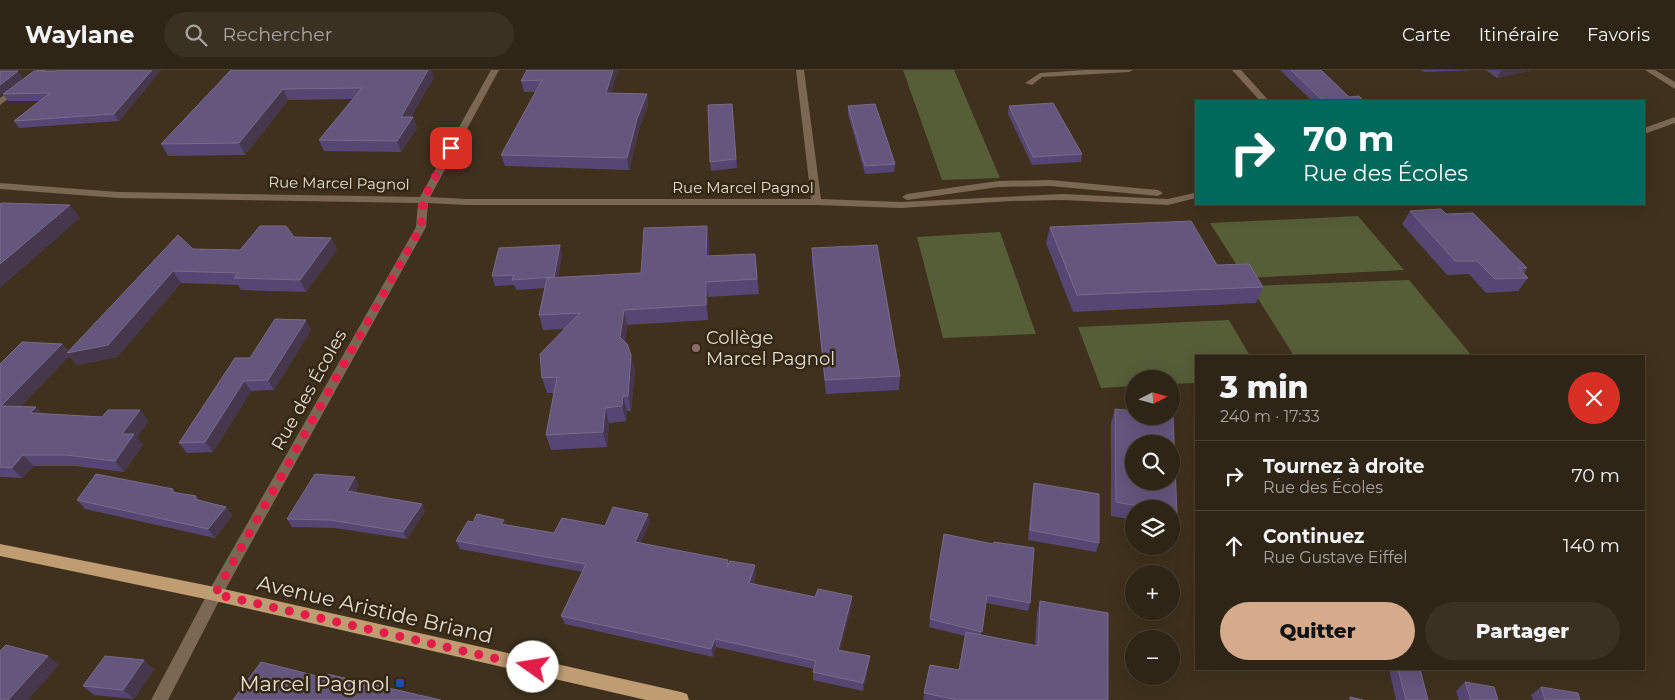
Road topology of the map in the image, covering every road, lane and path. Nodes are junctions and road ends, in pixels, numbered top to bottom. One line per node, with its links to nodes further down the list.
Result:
1 (42, 70): 10 (street)
2 (495, 70): 15 (street)
3 (800, 70): 16 (street)
4 (1129, 70): 7 (street)
5 (1236, 70): 9 (street)
6 (1649, 70): 8 (street)
7 (1029, 83)
8 (1675, 86)
9 (1264, 100)
10 (0, 102)
11 (1675, 120): 12 (street)
12 (1645, 131)
13 (0, 186): 15 (street, Rue Marcel Pagnol)
14 (1195, 196): 17 (street, Rue Marcel Pagnol); 17 (street, Rue Marcel Pagnol)
15 (423, 200): 16 (street, Rue Marcel Pagnol); 19 (street, Rue des Écoles)
16 (816, 202): 17 (street, Rue Marcel Pagnol)
17 (857, 203)
18 (0, 550): 19 (main road, Avenue Aristide Briand)
19 (215, 594): 20 (street, Rue des Écoles); 21 (main road, Avenue Aristide Briand)
20 (159, 700)
21 (682, 700)

